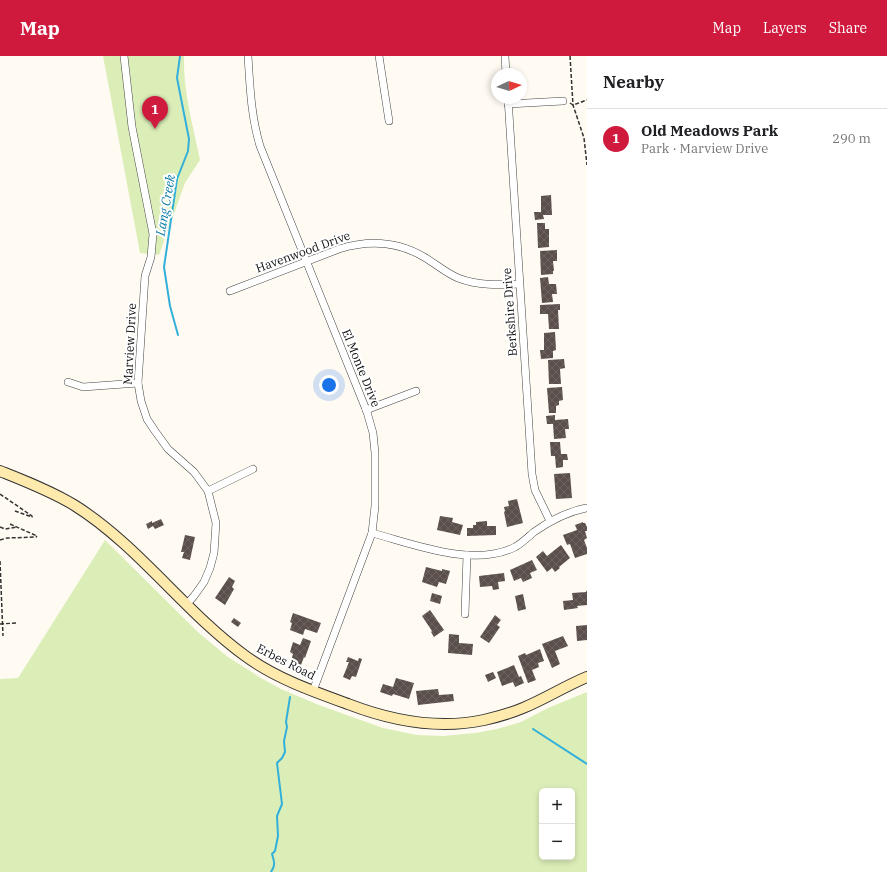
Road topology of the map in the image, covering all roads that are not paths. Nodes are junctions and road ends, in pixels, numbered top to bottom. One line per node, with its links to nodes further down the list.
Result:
1 (124, 56): 14 (street, Marview Drive)
2 (248, 56): 10 (street, El Monte Drive)
3 (379, 56): 9 (street)
4 (505, 56): 5 (street)
5 (506, 68)
6 (527, 101): 7 (street)
7 (564, 101)
8 (508, 104): 11 (street, Berkshire Drive)
9 (389, 121)
10 (306, 262): 11 (street, Havenwood Drive); 12 (street, Havenwood Drive); 16 (street, El Monte Drive)
11 (519, 284): 21 (street, Berkshire Drive)
12 (230, 291)
13 (68, 382): 14 (street)
14 (138, 383): 19 (street, Marview Drive)
15 (416, 391): 16 (street)
16 (366, 410): 22 (street, El Monte Drive)
17 (253, 469): 19 (street)
18 (0, 471): 24 (main road, Erbes Road)
19 (208, 491): 24 (street, Marview Drive)
20 (586, 508): 21 (street)
21 (550, 521): 23 (street)
22 (372, 533): 23 (street); 27 (street, El Monte Drive)
23 (467, 556): 25 (street)
24 (187, 604): 27 (main road, Erbes Road)
25 (465, 614)
26 (587, 677): 27 (main road, Erbes Road)
27 (313, 691)

